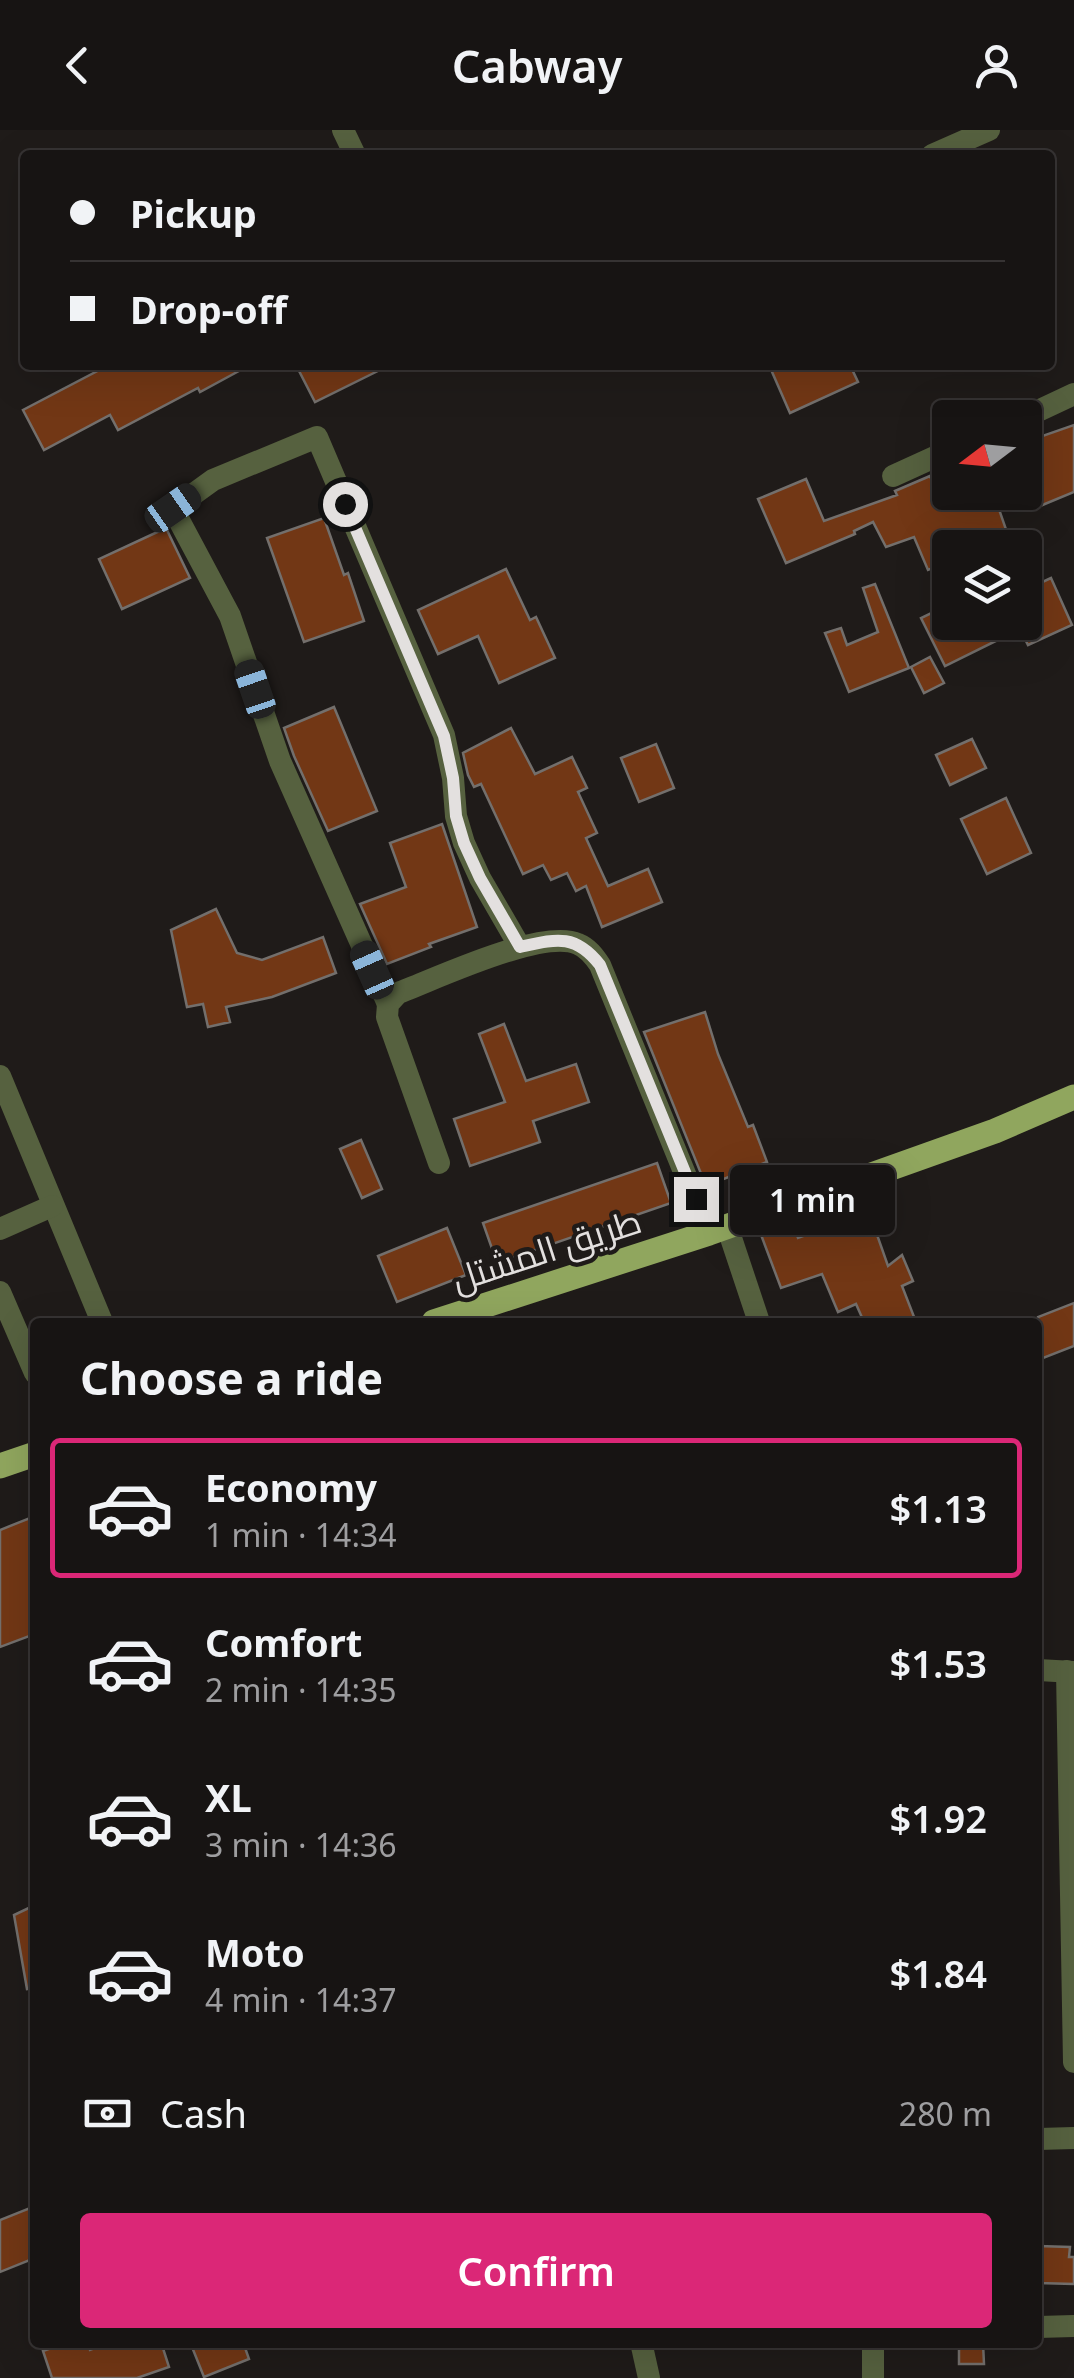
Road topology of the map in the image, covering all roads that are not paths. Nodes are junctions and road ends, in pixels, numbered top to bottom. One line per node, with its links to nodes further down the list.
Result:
1 (988, 130): 2 (street)
2 (943, 150)
3 (1074, 394): 4 (street)
4 (1042, 409)
5 (932, 458): 6 (street)
6 (893, 476)
7 (520, 947): 8 (street); 8 (street); 14 (street)
8 (388, 1004): 11 (street)
9 (0, 1076): 12 (street)
10 (1074, 1097): 14 (main road, طريق المشتل)
11 (439, 1163)
12 (52, 1206): 13 (street); 16 (street)
13 (0, 1228)
14 (718, 1230): 17 (main road, طريق المشتل); 18 (street)
15 (0, 1292): 19 (street)
16 (100, 1318)
17 (446, 1318)
18 (758, 1318)
19 (30, 1361)
20 (30, 1456): 21 (main road)
21 (0, 1466)
22 (1042, 1670): 23 (street)
23 (1070, 1672): 24 (street)
24 (1074, 2062)
25 (1074, 2138): 26 (street)
26 (1042, 2139)
27 (1042, 2326): 28 (street)
28 (1074, 2326)
29 (643, 2348): 31 (street)
30 (873, 2348): 32 (street)
31 (648, 2378)
32 (873, 2378)

